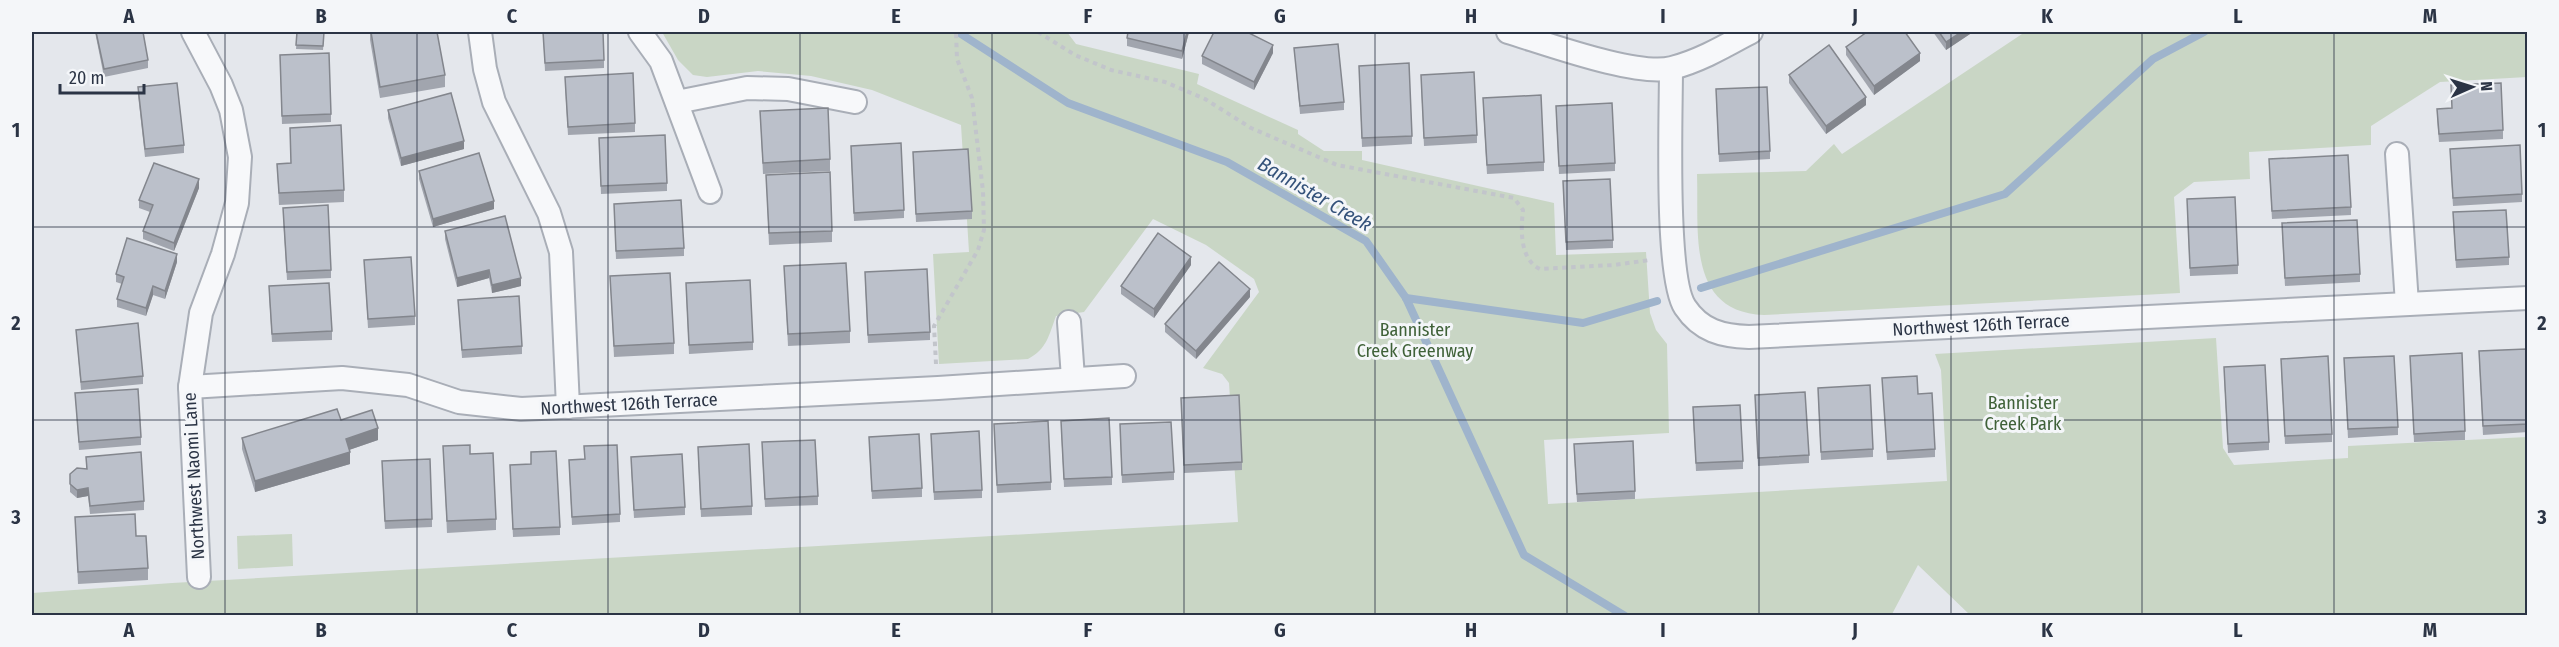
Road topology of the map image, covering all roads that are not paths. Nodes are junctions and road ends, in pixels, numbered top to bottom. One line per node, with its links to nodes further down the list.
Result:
1 (193, 32): 16 (street, Northwest Naomi Lane)
2 (480, 32): 17 (street)
3 (640, 32): 7 (street)
4 (1508, 32): 6 (street)
5 (1751, 32): 6 (street)
6 (1671, 69): 12 (street, Northwest 126th Terrace)
7 (677, 102): 8 (street); 10 (street)
8 (855, 102)
9 (2397, 154): 12 (street)
10 (710, 192)
11 (2528, 298): 12 (street, Northwest 126th Terrace)
12 (2407, 304)
13 (1069, 322): 15 (street)
14 (1124, 376): 15 (street, Northwest 126th Terrace)
15 (1073, 378): 17 (street, Northwest 126th Terrace)
16 (189, 387): 17 (street, Northwest 126th Terrace); 18 (street, Northwest Naomi Lane)
17 (568, 407)
18 (199, 577)

